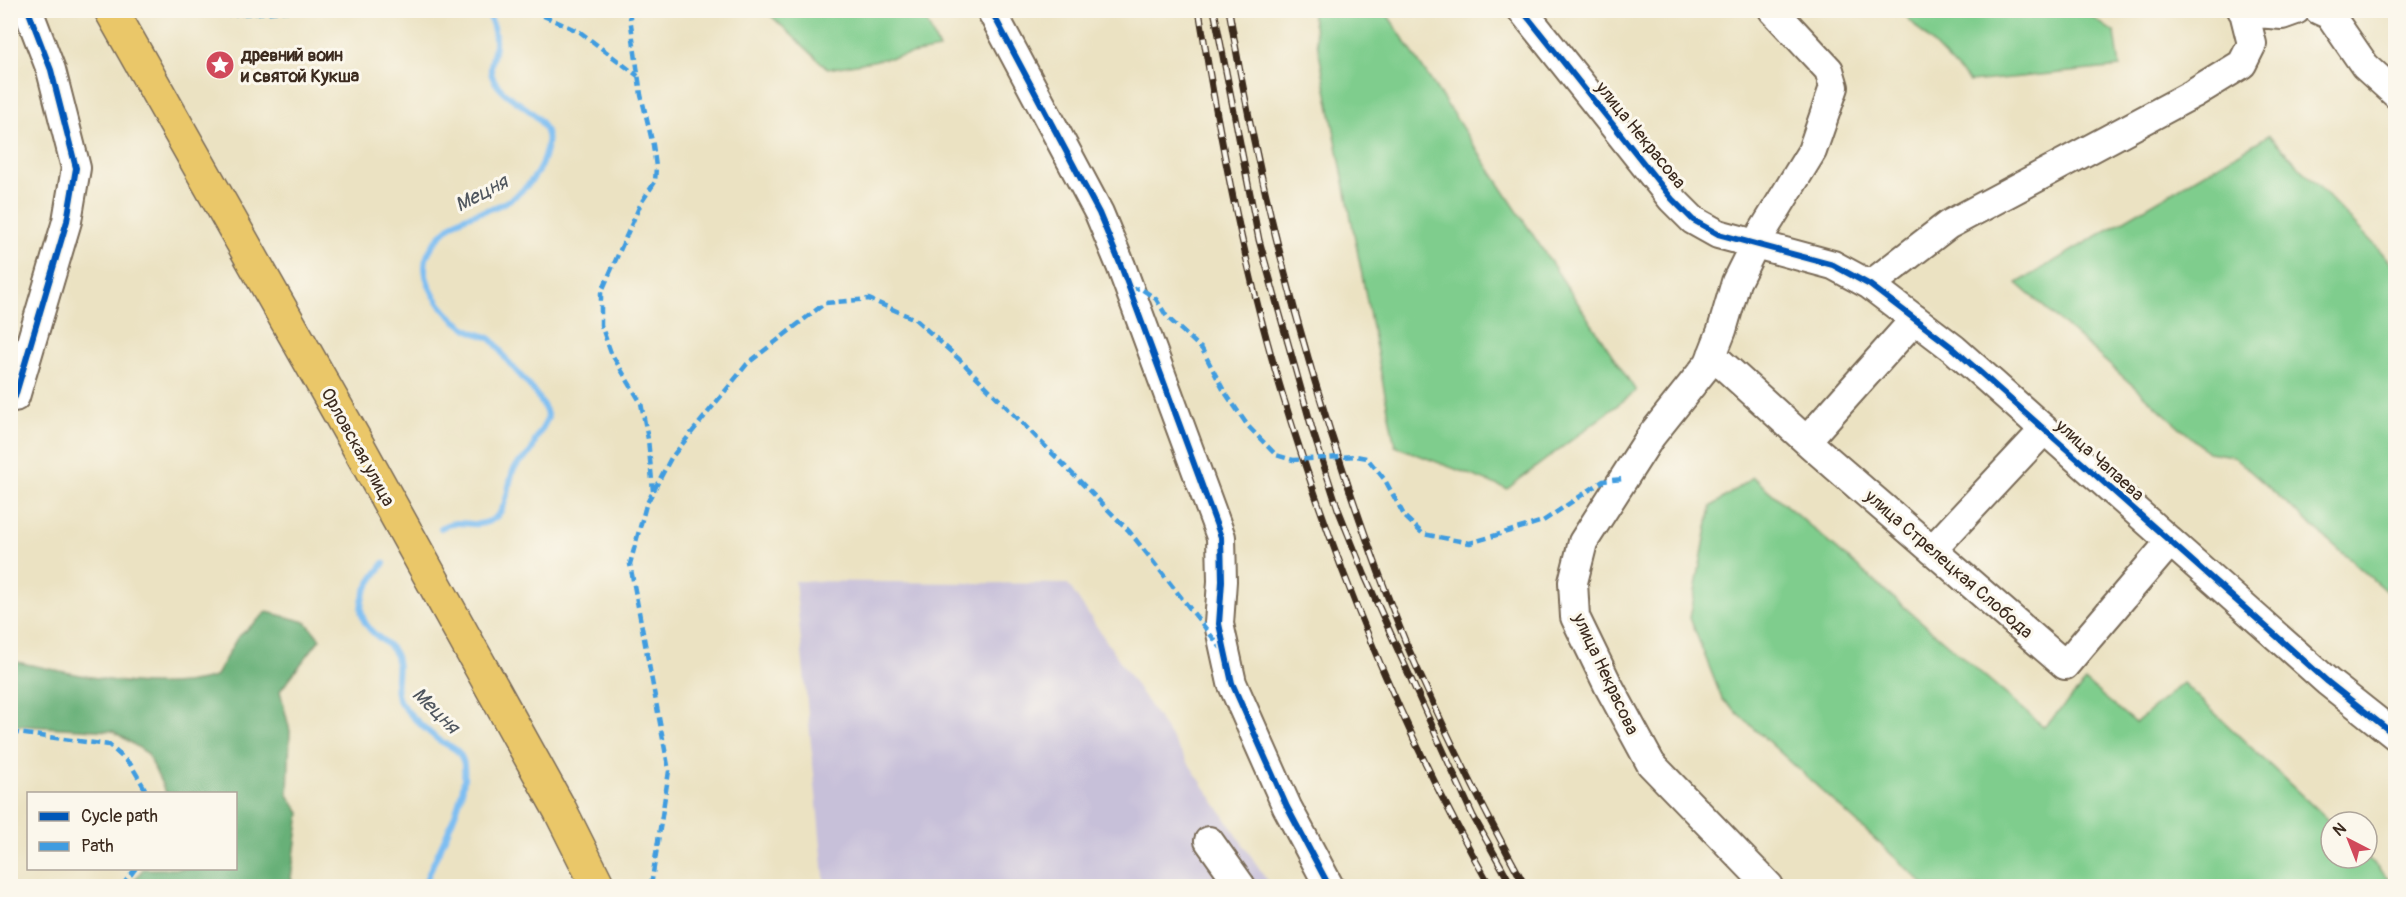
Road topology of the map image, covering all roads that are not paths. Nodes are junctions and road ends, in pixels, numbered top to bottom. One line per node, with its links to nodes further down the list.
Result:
1 (28, 10): 14 (street)
2 (111, 10): 21 (main road, Орловская улица)
3 (991, 10): 23 (street)
4 (1522, 10): 10 (street, улица Некрасова)
5 (1773, 10): 10 (street)
6 (2296, 10): 8 (street)
7 (2319, 10): 9 (street)
8 (2243, 11): 11 (street)
9 (2396, 94)
10 (1759, 245): 11 (street, улица Чапаева); 13 (street, улица Некрасова)
11 (1870, 285): 12 (street, улица Чапаева)
12 (1915, 319): 15 (street, улица Чапаева); 16 (street)
13 (1712, 355): 16 (street, улица Стрелецкая Слобода); 24 (street, улица Некрасова)
14 (10, 397)
15 (2044, 430): 17 (street, улица Чапаева); 18 (street)
16 (1807, 440): 18 (street, улица Стрелецкая Слобода)
17 (2170, 542): 18 (street, улица Стрелецкая Слобода); 19 (street, улица Чапаева)
18 (1932, 550)
19 (2396, 736)
20 (1209, 841): 22 (street)
21 (598, 886)
22 (1241, 886)
23 (1329, 886)
24 (1769, 886)

